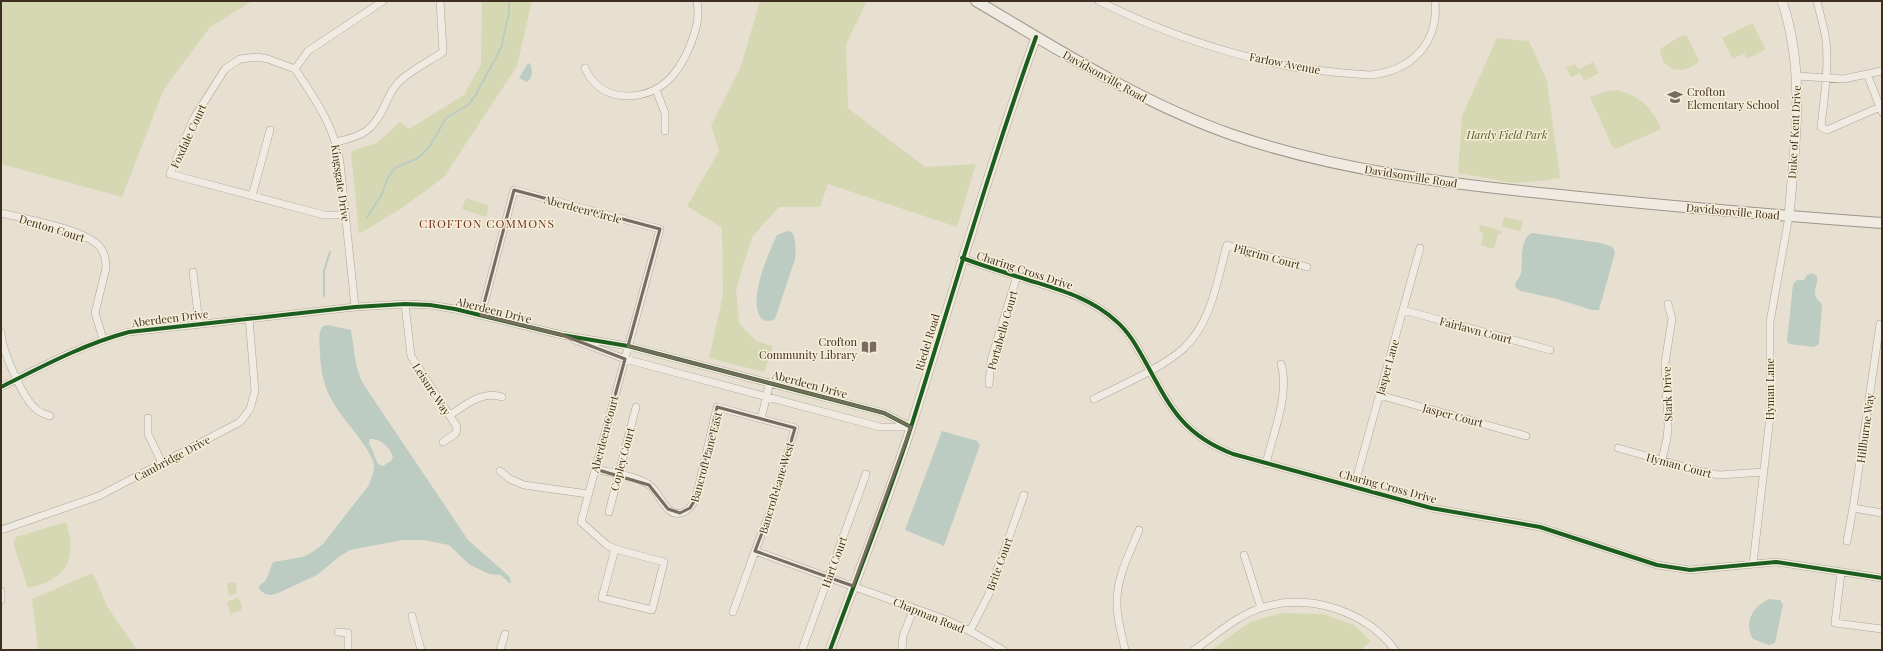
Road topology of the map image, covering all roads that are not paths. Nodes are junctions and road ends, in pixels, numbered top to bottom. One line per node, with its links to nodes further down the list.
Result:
1 (383, 1): 11 (street)
2 (440, 1): 20 (street)
3 (697, 1): 16 (street)
4 (976, 1): 9 (main road, Davidsonville Road)
5 (1099, 1): 6 (street, Farlow Avenue)
6 (1435, 1)
7 (1782, 1): 14 (street, Duke of Kent Drive)
8 (1817, 1): 15 (street)
9 (1036, 37): 24 (main road, Davidsonville Road); 27 (street, Riedel Road)
10 (584, 68): 16 (street)
11 (295, 69): 20 (street, Kingsgate Drive); 21 (street, Foxdale Court)
12 (1882, 71): 13 (street)
13 (1867, 74): 15 (street); 17 (street)
14 (1797, 76): 15 (street); 24 (street, Duke of Kent Drive)
15 (1826, 78): 17 (street)
16 (656, 90): 19 (street)
17 (1881, 109)
18 (270, 130): 21 (street)
19 (665, 131)
20 (336, 142): 23 (street, Kingsgate Drive)
21 (252, 196): 23 (street, Foxdale Court)
22 (1, 213): 41 (street, Denton Court)
23 (346, 215): 33 (street, Kingsgate Drive)
24 (1789, 216): 25 (main road, Davidsonville Road); 69 (street, Hyman Lane)
25 (1882, 223)
26 (1420, 248): 34 (street, Jasper Lane)
27 (962, 258): 30 (street, Charing Cross Drive); 60 (street, Riedel Road)
28 (1306, 267): 46 (street, Pilgrim Court)
29 (193, 272): 37 (street)
30 (1017, 276): 46 (street, Charing Cross Drive); 49 (street, Portabello Court)
31 (405, 304): 33 (street, Aberdeen Drive); 35 (street, Aberdeen Drive); 56 (street, Leisure Way)
32 (1668, 304): 64 (street, Stark Drive)
33 (355, 307): 36 (street, Aberdeen Drive)
34 (1403, 310): 43 (street, Fairlawn Court); 51 (street, Jasper Lane)
35 (481, 315): 40 (street, Aberdeen Drive); 42 (street, Aberdeen Circle)
36 (249, 318): 37 (street, Aberdeen Drive); 65 (street, Cambridge Drive)
37 (199, 323): 41 (street, Aberdeen Drive)
38 (1880, 324): 75 (street, Hillburne Way)
39 (1, 333): 47 (street)
40 (562, 336): 42 (street, Aberdeen Drive); 44 (street, Aberdeen Drive)
41 (103, 339): 47 (street, Aberdeen Drive)
42 (628, 346): 44 (street, Aberdeen Court); 48 (street, Aberdeen Drive)
43 (1550, 350)
44 (625, 359): 53 (street, Aberdeen Drive); 67 (street, Aberdeen Court)
45 (1282, 364): 66 (street)
46 (1150, 370): 54 (street); 66 (street, Charing Cross Drive)
47 (17, 379): 50 (street, Aberdeen Drive); 57 (street)
48 (770, 382): 53 (street); 60 (street, Aberdeen Drive)
49 (989, 384)
50 (1, 387)
51 (1379, 395): 61 (street, Jasper Court); 72 (street, Jasper Lane)
52 (502, 397): 56 (street)
53 (766, 397): 59 (street); 60 (street, Aberdeen Drive)
54 (1094, 399)
55 (636, 407): 70 (street, Copley Court)
56 (450, 415): 62 (street, Leisure Way)
57 (50, 416)
58 (148, 418): 65 (street)
59 (761, 418): 70 (street, Bancroft Lane East); 82 (street, Bancroft Lane West)
60 (911, 427): 88 (street, Riedel Road)
61 (1526, 436)
62 (443, 442)
63 (1618, 448): 64 (street, Hyman Court)
64 (1662, 460): 69 (street, Hyman Court)
65 (162, 463): 78 (street, Cambridge Drive)
66 (1266, 464): 72 (street, Charing Cross Drive)
67 (595, 469): 70 (street, Bancroft Lane East); 73 (street, Aberdeen Court)
68 (500, 471): 73 (street)
69 (1764, 472): 84 (street, Hyman Lane)
70 (618, 474): 76 (street, Copley Court)
71 (866, 474): 86 (street, Hart Court)
72 (1354, 487): 84 (street, Charing Cross Drive)
73 (588, 494): 81 (street, Aberdeen Court)
74 (1024, 495): 96 (street, Brite Court)
75 (1853, 508): 77 (street); 80 (street, Hillburne Way)
76 (608, 512)
77 (1882, 513)
78 (1, 530)
79 (1139, 530): 106 (street)
80 (1847, 541)
81 (615, 550): 81 (street)
82 (755, 551): 86 (street); 93 (street)
83 (1244, 555): 92 (street)
84 (1753, 564): 85 (street, Charing Cross Drive)
85 (1841, 572): 87 (street, Charing Cross Drive); 95 (street)
86 (829, 577): 88 (street); 102 (street, Hart Court)
87 (1882, 578)
88 (853, 586): 91 (street, Chapman Road); 103 (street, Riedel Road)
89 (1, 591): 90 (street)
90 (1, 600)
91 (914, 608): 96 (street, Chapman Road); 104 (street)
92 (1261, 608): 107 (street); 108 (street)
93 (733, 612)
94 (412, 616): 100 (street)
95 (1882, 629)
96 (970, 631): 105 (street, Chapman Road)
97 (338, 632): 99 (street)
98 (505, 634): 101 (street)
99 (348, 650)
100 (421, 650)
101 (500, 650)
102 (802, 650)
103 (830, 650)
104 (902, 650)
105 (1003, 650)
106 (1125, 650)
107 (1194, 650)
108 (1396, 650)

